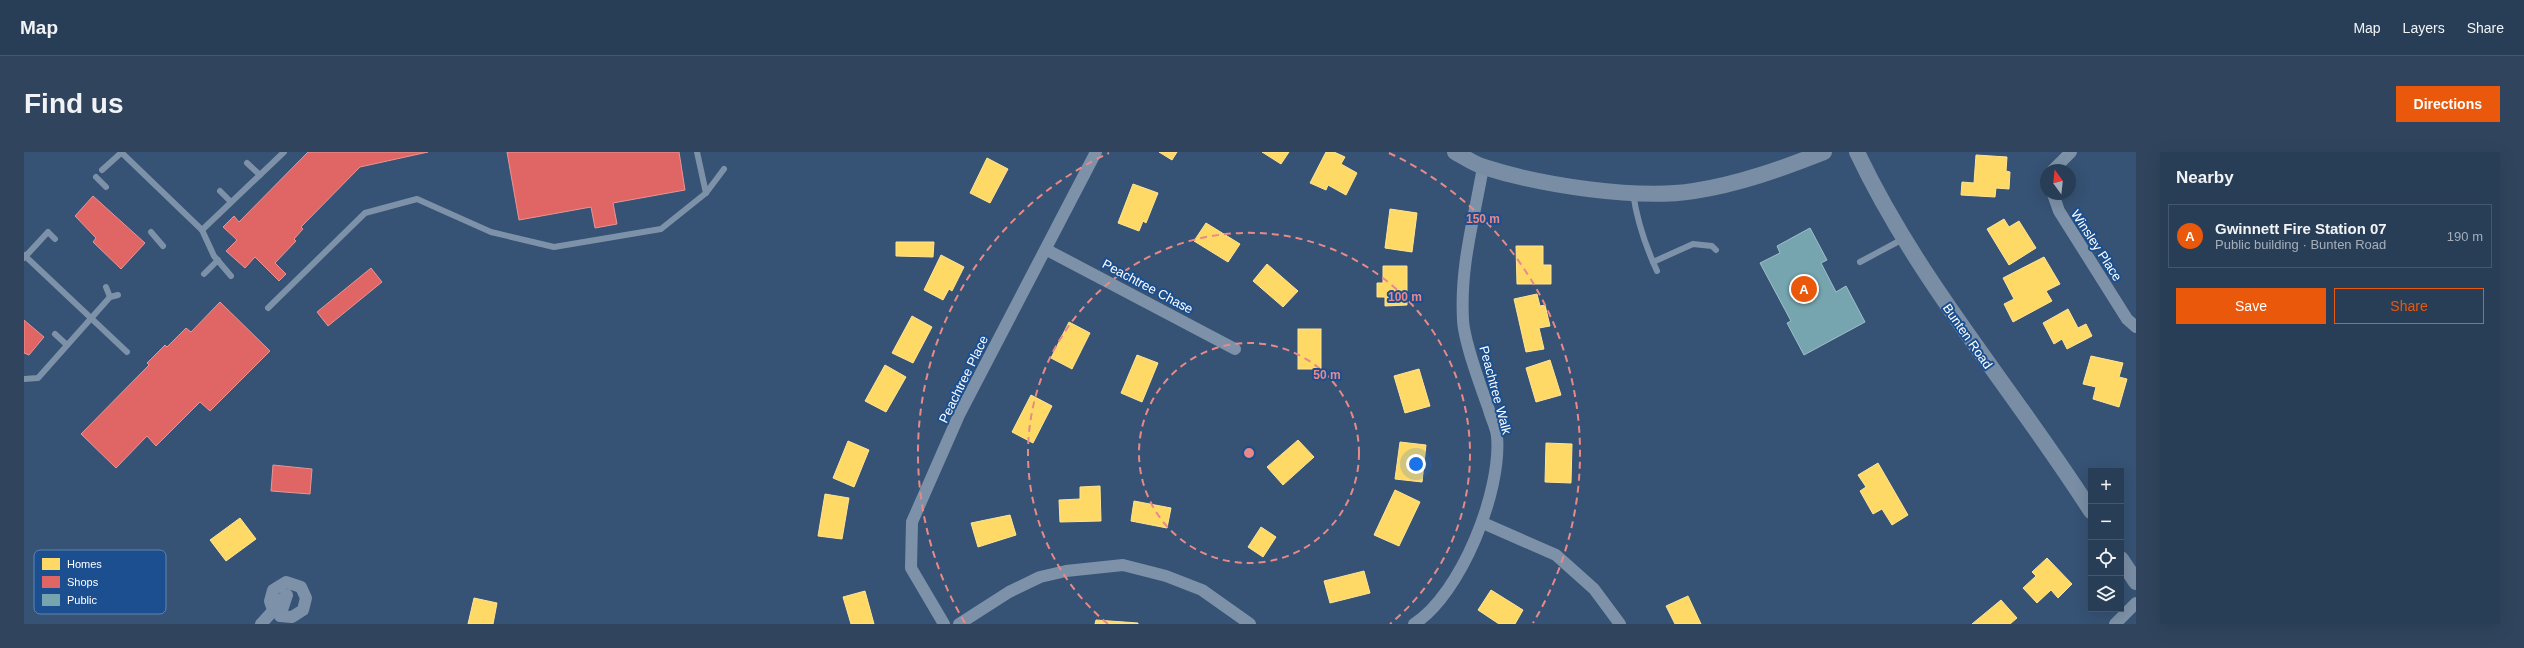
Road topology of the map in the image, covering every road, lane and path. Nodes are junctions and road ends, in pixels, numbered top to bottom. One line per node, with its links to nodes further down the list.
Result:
1 (121, 152): 13 (lane); 22 (lane)
2 (284, 152): 14 (lane)
3 (696, 152): 18 (lane)
4 (1096, 152): 27 (street, Peachtree Place)
5 (1455, 152): 11 (street)
6 (1824, 152): 19 (street)
7 (1858, 152): 25 (street, Bunten Road)
8 (2071, 152): 10 (street)
9 (247, 163): 14 (lane)
10 (2059, 164)
11 (1483, 167): 19 (street); 48 (street, Peachtree Walk)
12 (724, 169): 18 (lane)
13 (102, 170)
14 (260, 175): 21 (lane)
15 (96, 177): 16 (lane)
16 (106, 187)
17 (220, 191): 21 (lane)
18 (706, 193): 39 (lane)
19 (1633, 193): 31 (lane)
20 (2055, 200): 41 (street, Winsley Place)
21 (231, 202): 22 (lane)
22 (202, 230): 30 (lane)
23 (152, 232): 26 (lane)
24 (55, 239): 29 (lane)
25 (1903, 239): 32 (lane); 47 (street, Bunten Road)
26 (164, 246)
27 (1047, 250): 44 (street, Peachtree Chase); 54 (street, Peachtree Place)
28 (1716, 250): 31 (lane)
29 (25, 256): 40 (lane)
30 (218, 260): 34 (lane); 35 (lane)
31 (1653, 262): 33 (lane)
32 (1860, 262)
33 (1657, 271)
34 (204, 274)
35 (231, 276)
36 (106, 287): 38 (lane)
37 (118, 295): 38 (lane)
38 (110, 297): 40 (lane)
39 (268, 308)
40 (91, 318): 43 (lane); 45 (lane)
41 (2136, 327)
42 (55, 334): 43 (lane)
43 (67, 345): 46 (lane)
44 (1235, 349)
45 (127, 352)
46 (24, 379)
47 (2088, 506)
48 (1483, 523): 57 (street, Peachtree Walk); 58 (street)
49 (2124, 564): 50 (street)
50 (2136, 582)
51 (287, 595): 53 (street)
52 (2136, 604): 59 (street)
53 (262, 624)
54 (944, 624)
55 (959, 624): 56 (street)
56 (1250, 624)
57 (1414, 624)
58 (1620, 624)
59 (2115, 624)

